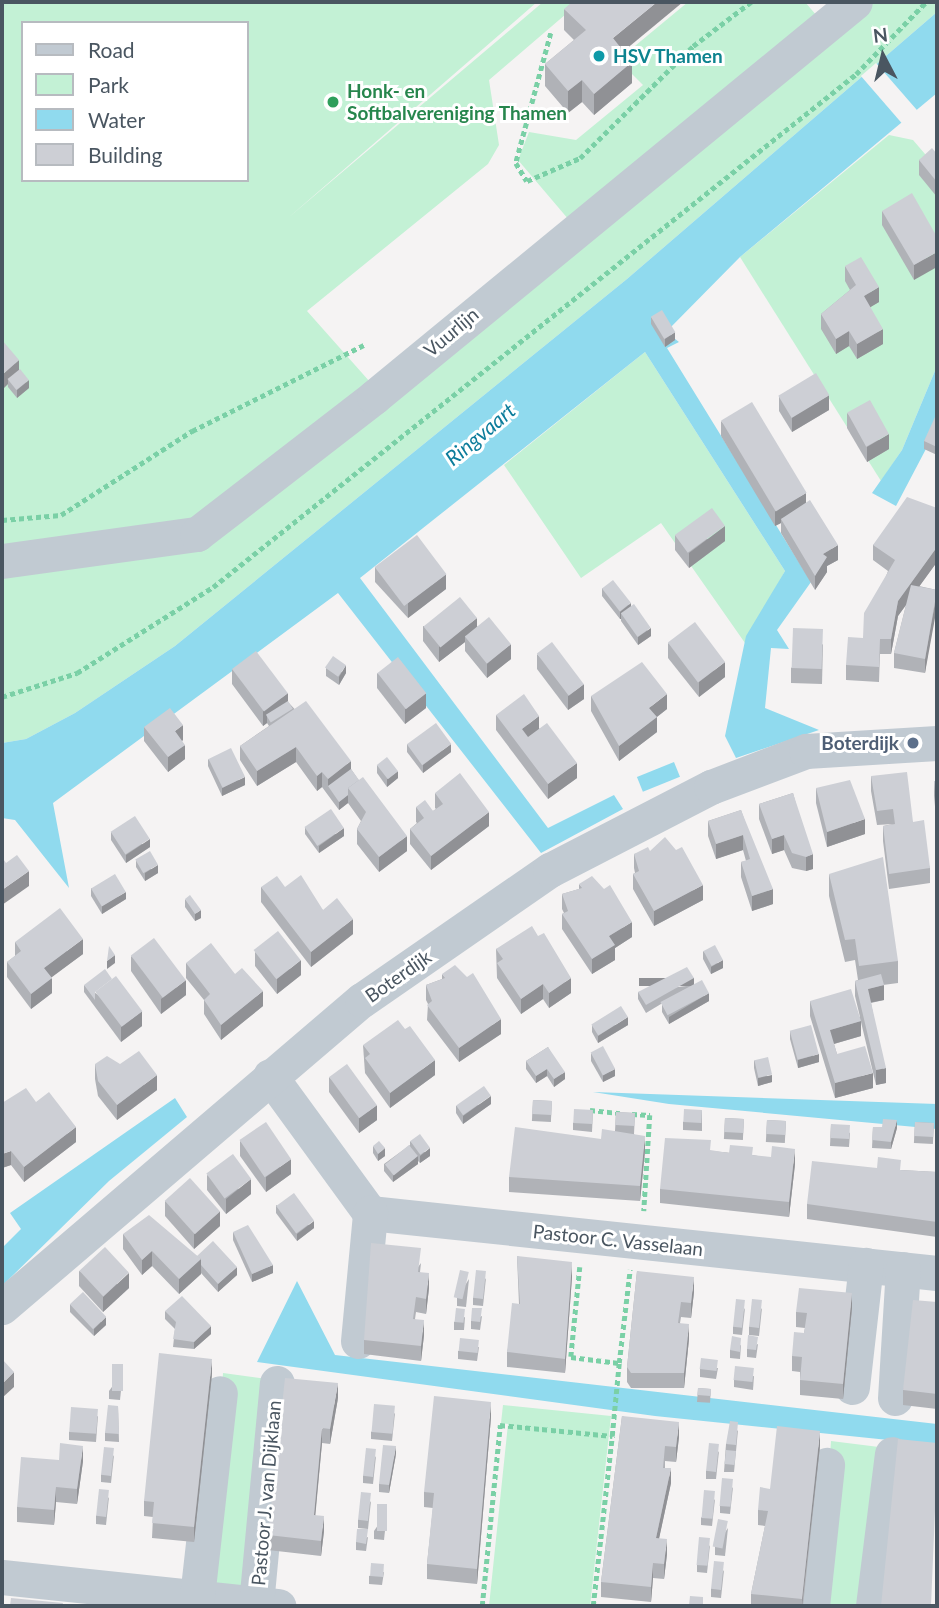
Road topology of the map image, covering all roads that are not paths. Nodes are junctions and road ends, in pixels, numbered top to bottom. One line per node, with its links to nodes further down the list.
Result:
1 (838, 7): 2 (street, Vuurlijn)
2 (2, 561)
3 (937, 743): 4 (street, Boterdijk)
4 (270, 1076): 5 (street); 9 (street, Boterdijk)
5 (370, 1213): 6 (street, Pastoor C. Vasselaan); 10 (street)
6 (866, 1265): 7 (street, Pastoor C. Vasselaan); 12 (street)
7 (903, 1269): 8 (street, Pastoor C. Vasselaan); 14 (street)
8 (937, 1273)
9 (2, 1307)
10 (358, 1340)
11 (277, 1383): 19 (street, Pastoor J. van Dijklaan)
12 (852, 1387)
13 (220, 1393): 18 (street)
14 (895, 1398)
15 (892, 1454): 21 (street)
16 (827, 1465): 20 (street)
17 (2, 1577): 18 (street, Pastoor J. van Dijklaan)
18 (197, 1597): 19 (street, Pastoor J. van Dijklaan)
19 (267, 1605)
20 (813, 1606)
21 (873, 1606)

